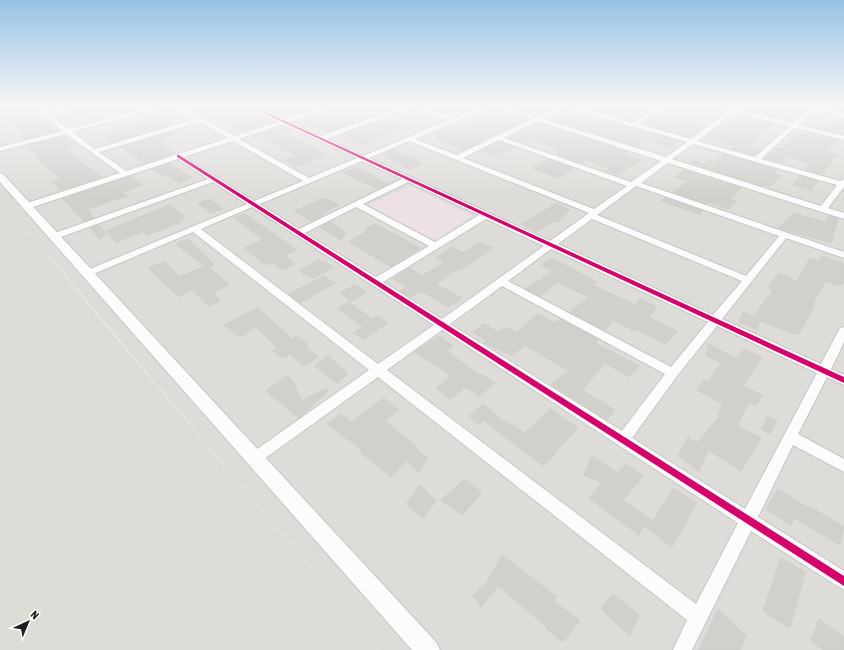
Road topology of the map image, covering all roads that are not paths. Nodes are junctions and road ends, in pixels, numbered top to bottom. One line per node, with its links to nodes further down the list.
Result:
1 (55, 135): 21 (street)
2 (73, 135): 22 (street)
3 (148, 135): 22 (street)
4 (227, 135): 15 (street)
5 (241, 135): 15 (street)
6 (312, 135): 19 (street)
7 (330, 135): 19 (street)
8 (417, 135): 16 (street)
9 (504, 135): 17 (street)
10 (589, 135): 26 (street)
11 (669, 135): 20 (street)
12 (701, 135): 20 (street)
13 (784, 135): 27 (street)
14 (833, 135): 18 (street)
15 (232, 138): 23 (street); 32 (street)
16 (410, 138): 24 (street); 25 (street)
17 (499, 138): 25 (street); 34 (street)
18 (844, 138)
19 (320, 139): 24 (street)
20 (692, 142): 26 (street); 27 (street)
21 (0, 149)
22 (94, 151): 28 (street)
23 (178, 156): 28 (street); 30 (street)
24 (363, 158): 31 (street); 32 (street)
25 (457, 158): 39 (street)
26 (666, 160): 34 (street); 38 (street)
27 (756, 160): 33 (street)
28 (124, 174): 37 (street)
29 (0, 176): 37 (street)
30 (214, 178): 35 (street); 45 (street)
31 (408, 179): 36 (street); 40 (street)
32 (309, 181): 35 (street)
33 (843, 183): 38 (street)
34 (633, 184): 39 (street); 44 (street)
35 (254, 204): 42 (street); 43 (street)
36 (356, 204): 43 (street); 47 (street)
37 (27, 206): 45 (street)
38 (823, 209): 41 (street)
39 (592, 213): 46 (street); 50 (street)
40 (486, 216): 46 (street); 47 (street)
41 (844, 216)
42 (195, 228): 49 (street); 56 (street)
43 (299, 232): 52 (street)
44 (784, 235): 48 (street); 50 (street)
45 (54, 236): 49 (street)
46 (549, 244): 51 (street); 53 (street)
47 (436, 246): 52 (street)
48 (844, 256)
49 (88, 273): 62 (street)
50 (748, 280): 53 (street)
51 (500, 281): 54 (street); 58 (street)
52 (376, 282): 54 (street)
53 (716, 321): 57 (street); 58 (street)
54 (443, 324): 56 (street); 61 (street)
55 (844, 331): 57 (street)
56 (377, 370): 62 (street); 66 (street)
57 (824, 371): 59 (street); 60 (street)
58 (673, 373): 61 (street)
59 (844, 380)
60 (790, 438): 63 (street); 64 (street)
61 (623, 440): 64 (street)
62 (254, 458): 67 (street)
63 (844, 466)
64 (749, 520): 65 (street); 66 (street)
65 (844, 581)
66 (699, 618): 68 (street)
67 (428, 650)
68 (682, 650)

